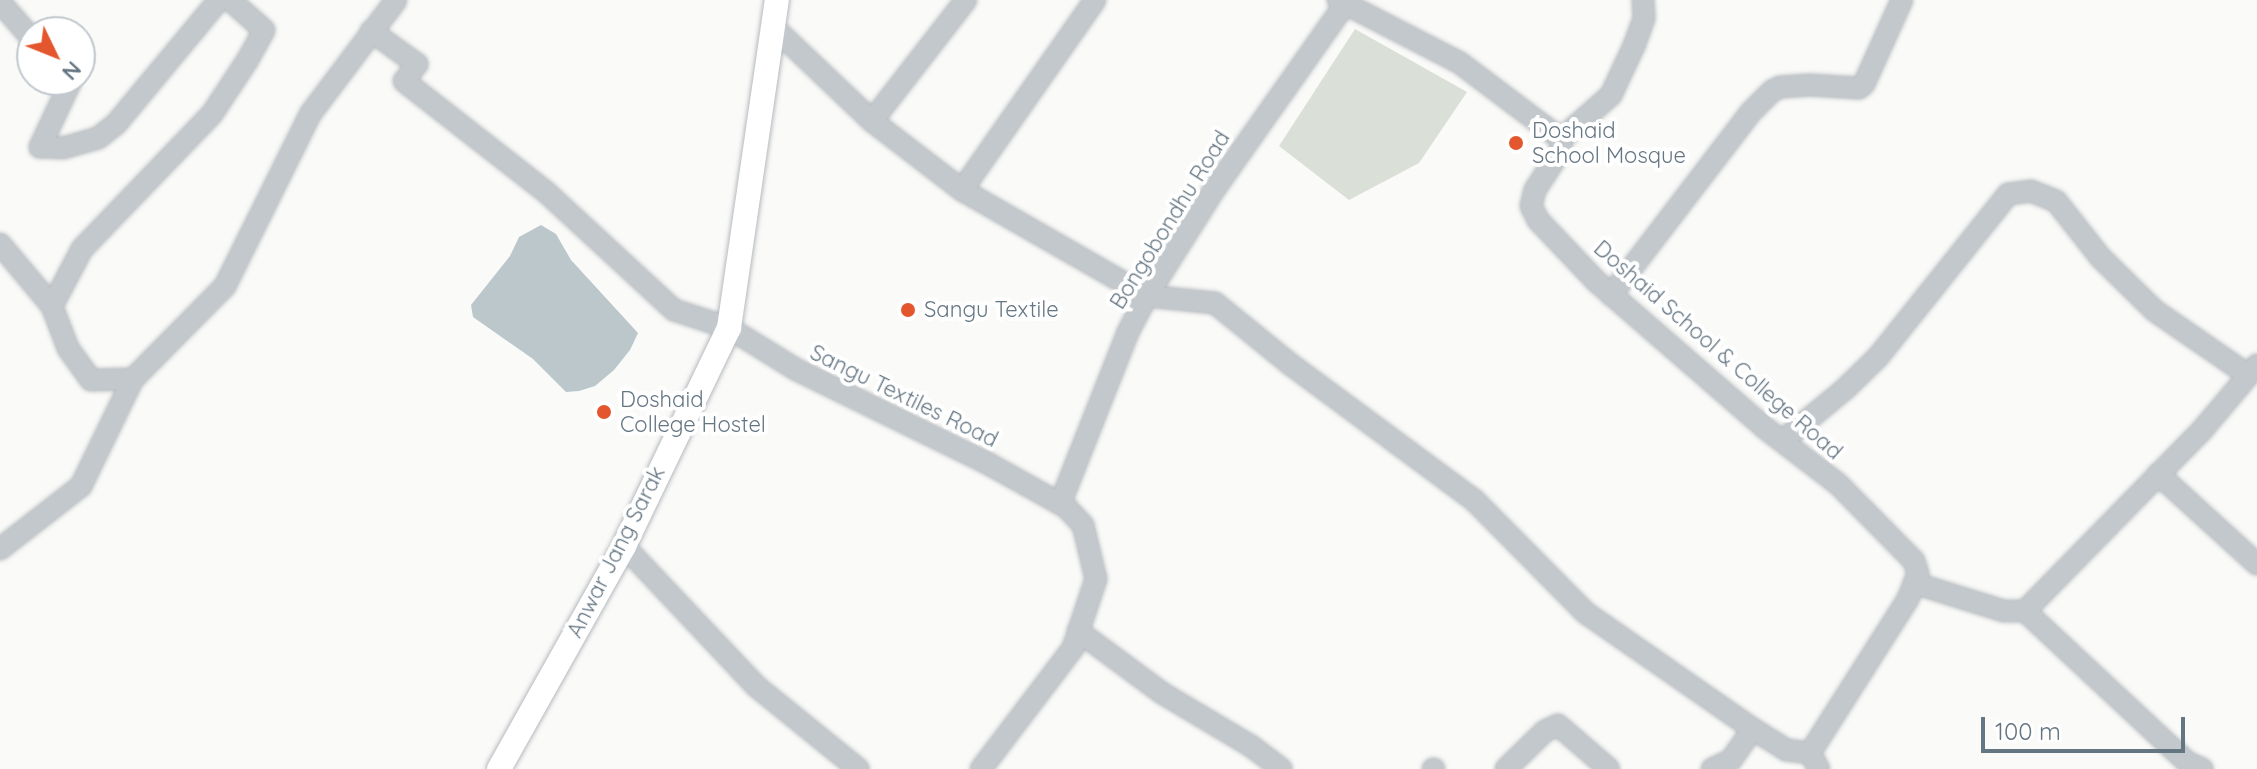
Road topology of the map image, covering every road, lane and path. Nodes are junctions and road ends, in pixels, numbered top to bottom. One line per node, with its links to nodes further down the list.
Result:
1 (219, 0): 14 (street)
2 (230, 0): 21 (street)
3 (396, 0): 13 (street)
4 (777, 0): 12 (main road, Anwar Jang Sarak)
5 (966, 0): 15 (street)
6 (1095, 0): 17 (street)
7 (1643, 0): 16 (street)
8 (1902, 0): 19 (street)
9 (0, 2): 11 (street)
10 (1341, 2): 16 (street); 20 (street, Bongobondhu Road)
11 (16, 20)
12 (772, 26): 15 (street); 22 (main road, Anwar Jang Sarak)
13 (371, 31): 22 (street, Sangu Textiles Road); 24 (street)
14 (64, 96)
15 (872, 121): 17 (street)
16 (1561, 139): 19 (street, Doshaid School & College Road)
17 (962, 190): 20 (street)
18 (0, 244): 21 (street)
19 (1611, 295): 25 (street, Doshaid School & College Road)
20 (1147, 296): 27 (street, Bongobondhu Road); 34 (street)
21 (52, 306): 24 (street)
22 (729, 328): 27 (street, Sangu Textiles Road); 28 (main road, Anwar Jang Sarak)
23 (2253, 370): 25 (street); 26 (street)
24 (133, 379): 29 (street)
25 (1782, 441): 31 (street, Doshaid School & College Road)
26 (2158, 474): 30 (street); 32 (street)
27 (1060, 504): 33 (street)
28 (624, 546): 36 (main road, Anwar Jang Sarak); 37 (street)
29 (0, 549)
30 (2257, 564)
31 (1914, 583): 32 (street); 35 (street)
32 (2025, 611): 43 (street)
33 (1078, 631): 38 (street); 39 (street)
34 (1753, 729): 35 (street); 42 (street)
35 (1815, 761)
36 (499, 769)
37 (858, 769)
38 (981, 769)
39 (1281, 769)
40 (1507, 769): 41 (street)
41 (1609, 769)
42 (1712, 769)
43 (2202, 769)

